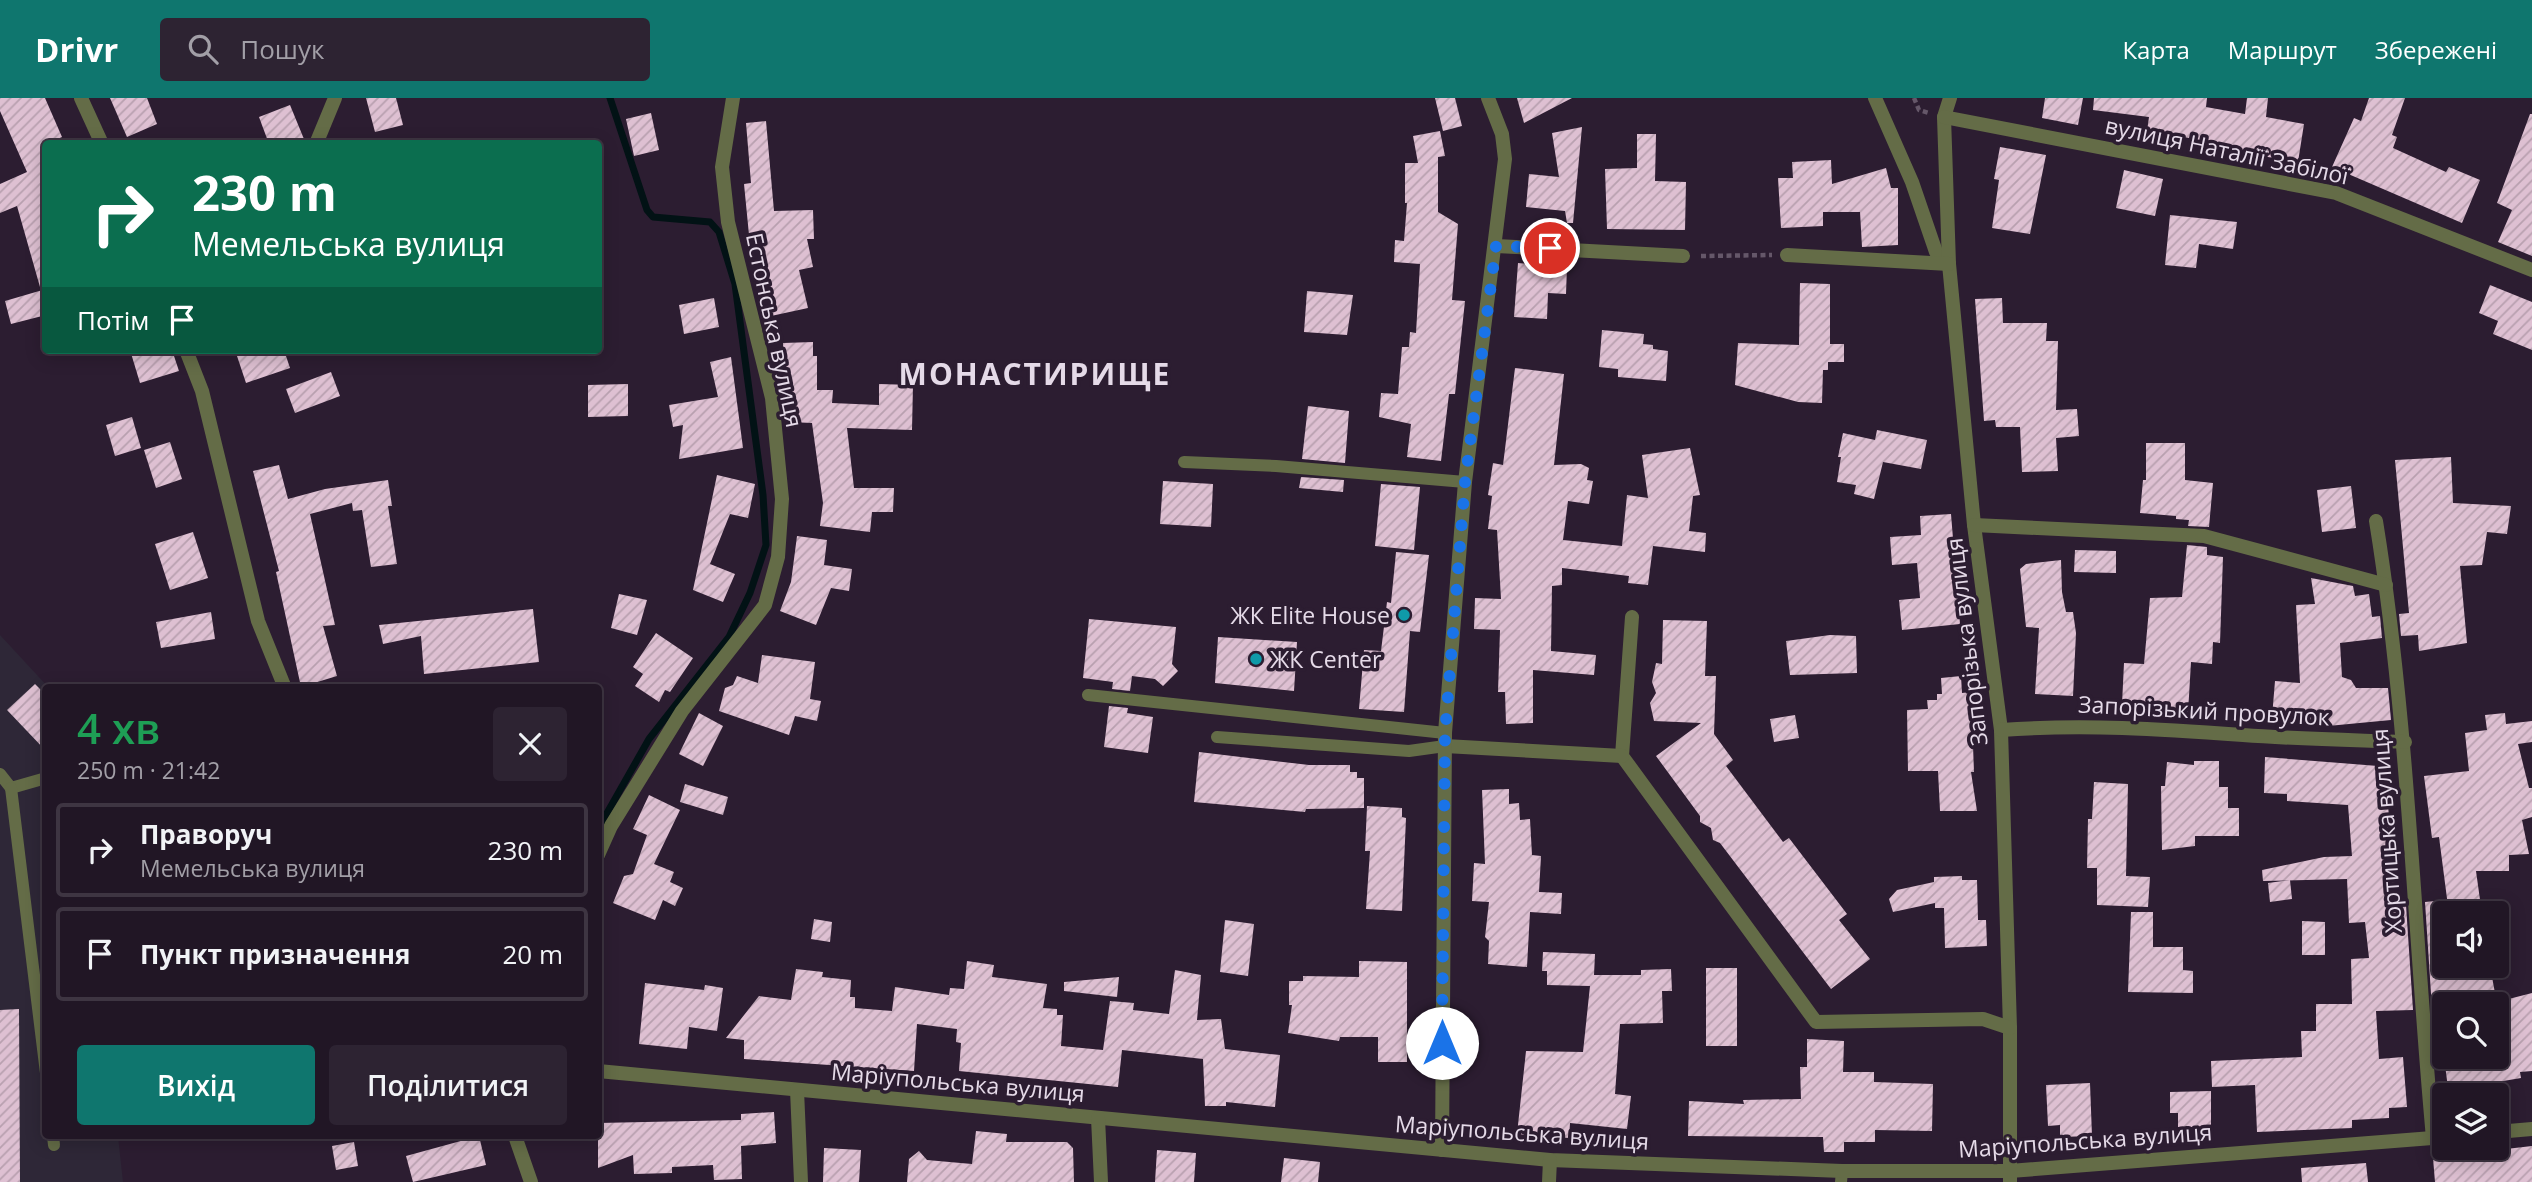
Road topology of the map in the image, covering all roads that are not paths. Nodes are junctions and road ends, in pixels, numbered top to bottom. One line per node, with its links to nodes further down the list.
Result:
1 (81, 98): 8 (street)
2 (335, 98): 9 (street)
3 (733, 98): 32 (street, Естонська вулиця)
4 (1488, 98): 10 (street)
5 (1875, 98): 13 (street)
6 (1950, 98): 7 (street, Запорізька вулиця)
7 (1944, 117): 13 (street, Запорізька вулиця); 14 (street, вулиця Наталії Забілої)
8 (100, 140)
9 (318, 140)
10 (1496, 246): 12 (street); 17 (street)
11 (1787, 255): 13 (street)
12 (1683, 256)
13 (1949, 264): 19 (street, Запорізька вулиця)
14 (2532, 270)
15 (188, 354): 22 (street)
16 (1184, 462): 17 (lane)
17 (1465, 482): 26 (street)
18 (2376, 522): 20 (street, Хортицька вулиця)
19 (1975, 525): 20 (street); 24 (street, Запорізька вулиця)
20 (2386, 585): 27 (street, Хортицька вулиця)
21 (1632, 617): 28 (street)
22 (283, 684)
23 (1088, 695): 26 (lane)
24 (2001, 730): 27 (street, Запорізький провулок); 33 (street, Запорізька вулиця)
25 (1217, 737): 26 (lane)
26 (1445, 740): 28 (street); 43 (street)
27 (2404, 742): 36 (street, Хортицька вулиця)
28 (1622, 756): 33 (street)
29 (0, 774): 31 (lane)
30 (42, 779): 31 (lane)
31 (10, 788): 34 (lane)
32 (602, 846)
33 (2010, 1028): 45 (street, Запорізька вулиця)
34 (42, 1041)
35 (602, 1071): 37 (street, Маріупольська вулиця)
36 (2432, 1083)
37 (797, 1090): 38 (street, Маріупольська вулиця); 48 (street)
38 (1098, 1118): 43 (street, Маріупольська вулиця); 49 (street)
39 (2532, 1129): 40 (street)
40 (2509, 1131)
41 (2432, 1138): 45 (street, Маріупольська вулиця)
42 (516, 1139): 47 (street)
43 (1442, 1150): 44 (street, Маріупольська вулиця)
44 (1550, 1160): 46 (street, Маріупольська вулиця); 50 (street)
45 (2010, 1176): 46 (street, Маріупольська вулиця)
46 (1842, 1177)
47 (531, 1182)
48 (801, 1182)
49 (1101, 1182)
50 (1549, 1182)

